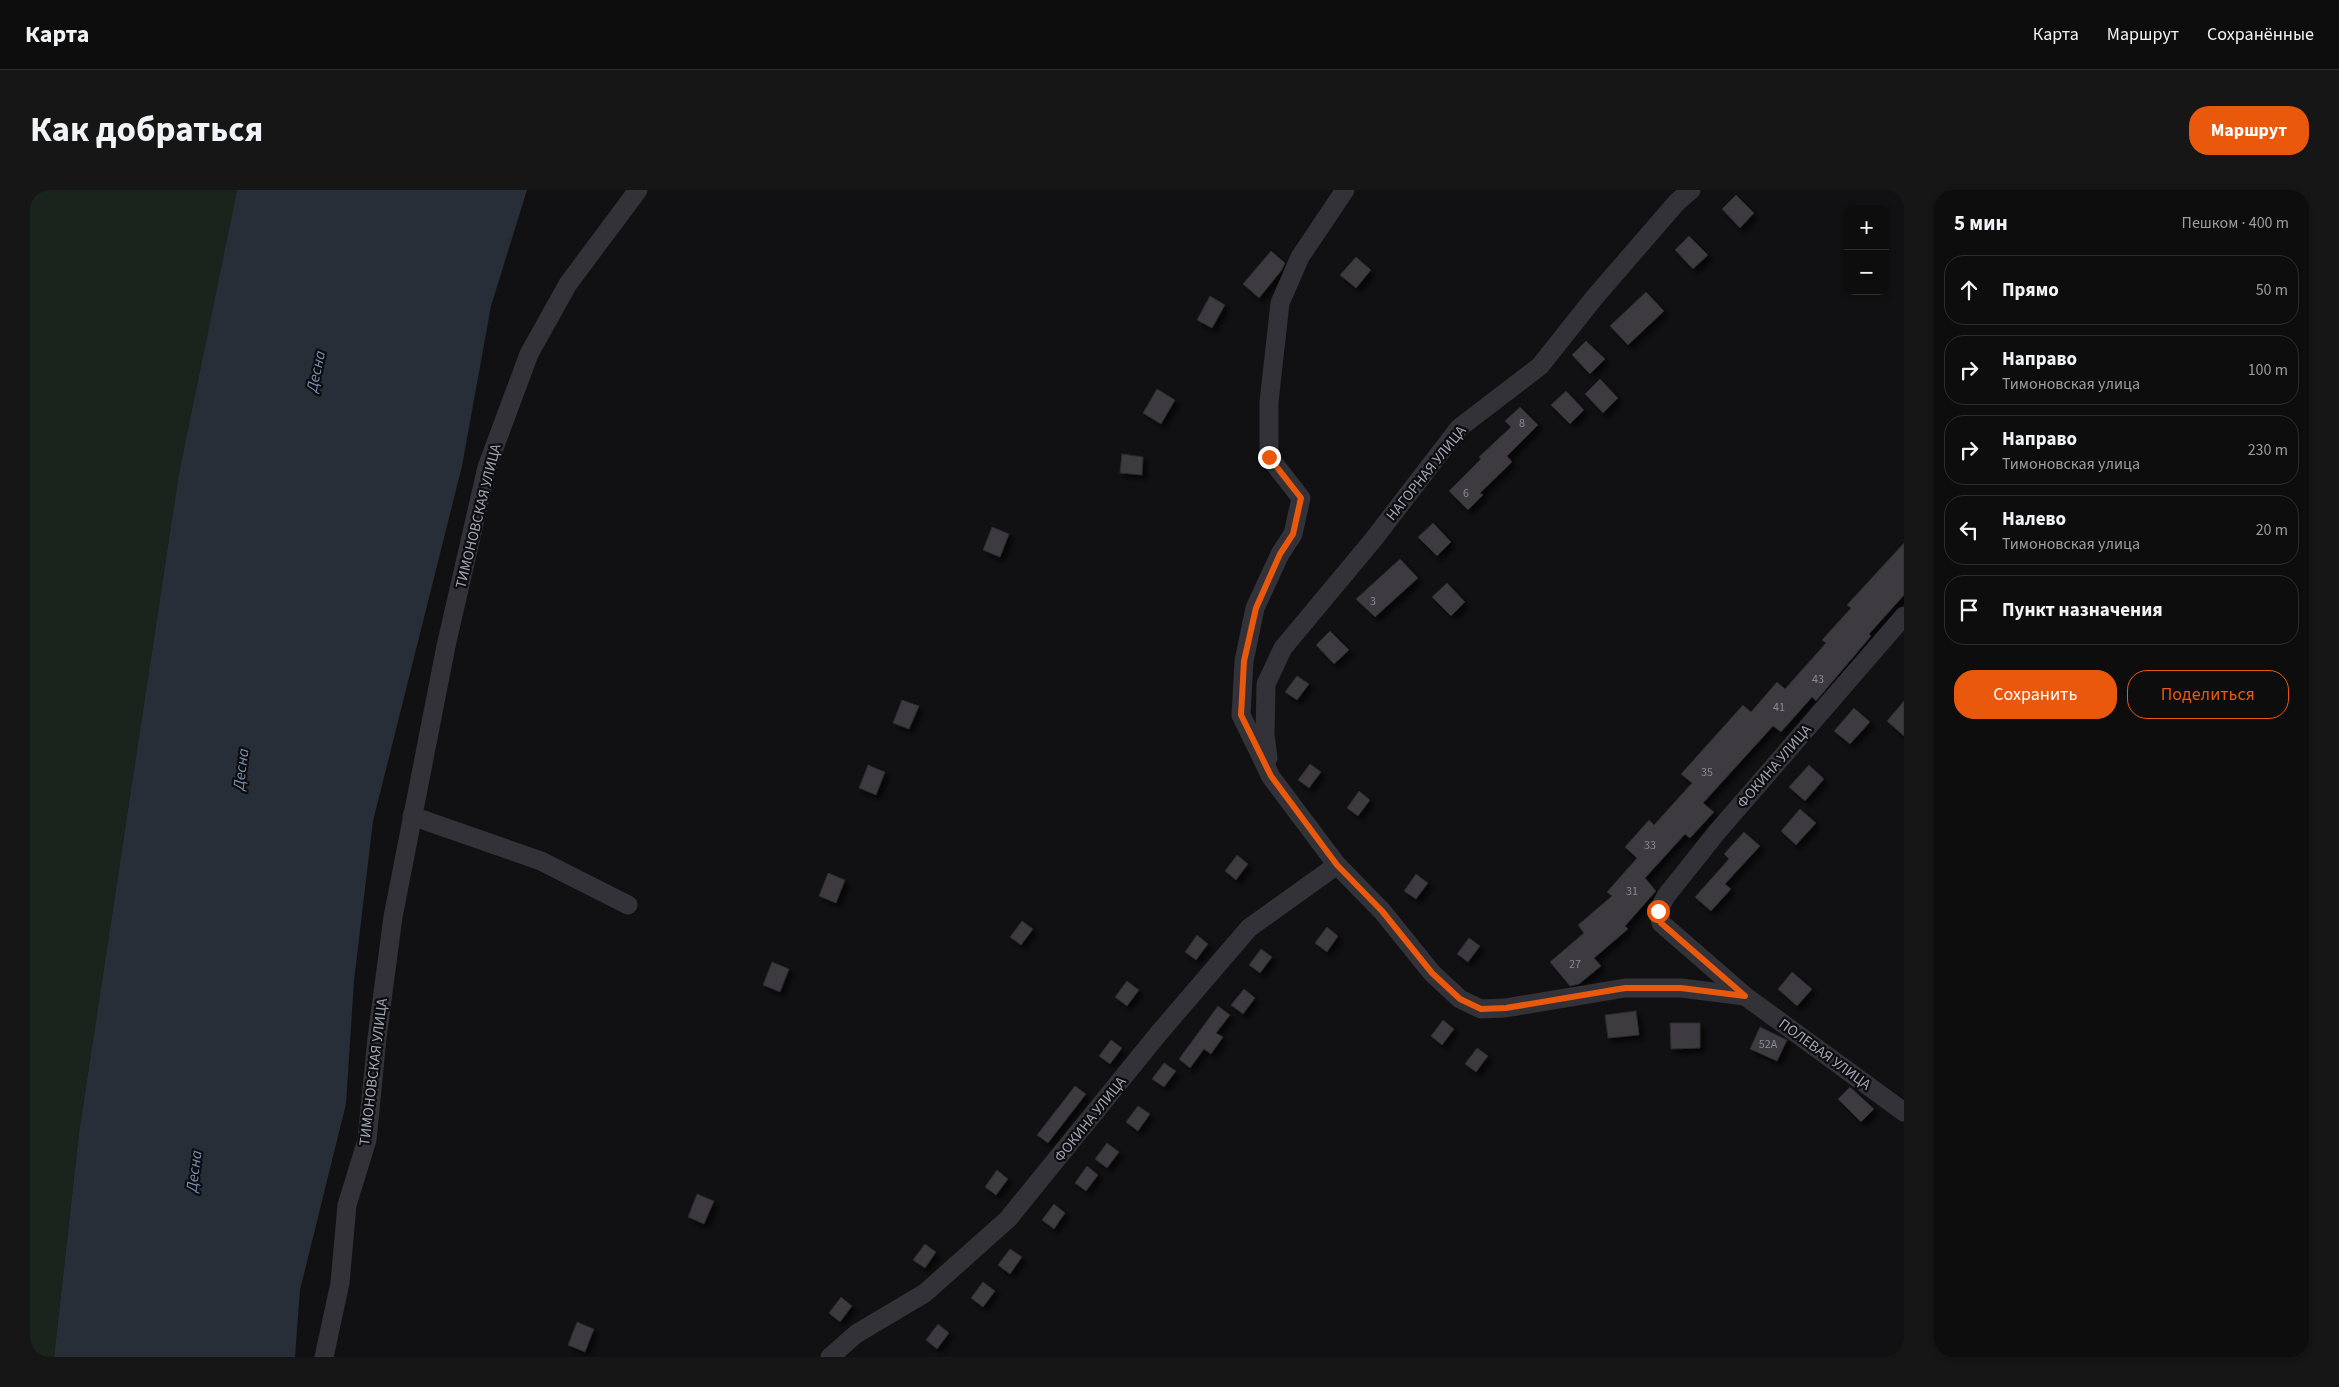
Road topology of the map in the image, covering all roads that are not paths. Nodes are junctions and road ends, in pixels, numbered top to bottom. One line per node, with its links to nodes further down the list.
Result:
1 (638, 190): 6 (street, ТИМОНОВСКАЯ УЛИЦА)
2 (1345, 190): 5 (street)
3 (1691, 190): 5 (street, НАГОРНАЯ УЛИЦА)
4 (1904, 616): 9 (street, ФОКИНА УЛИЦА)
5 (1271, 776): 7 (street)
6 (412, 816): 8 (street); 12 (street, ТИМОНОВСКАЯ УЛИЦА)
7 (1337, 865): 10 (street); 13 (street, ФОКИНА УЛИЦА)
8 (628, 904)
9 (1661, 923): 10 (street, ПОЛЕВАЯ УЛИЦА)
10 (1745, 996): 11 (street, ПОЛЕВАЯ УЛИЦА)
11 (1904, 1112)
12 (324, 1357)
13 (830, 1357)

